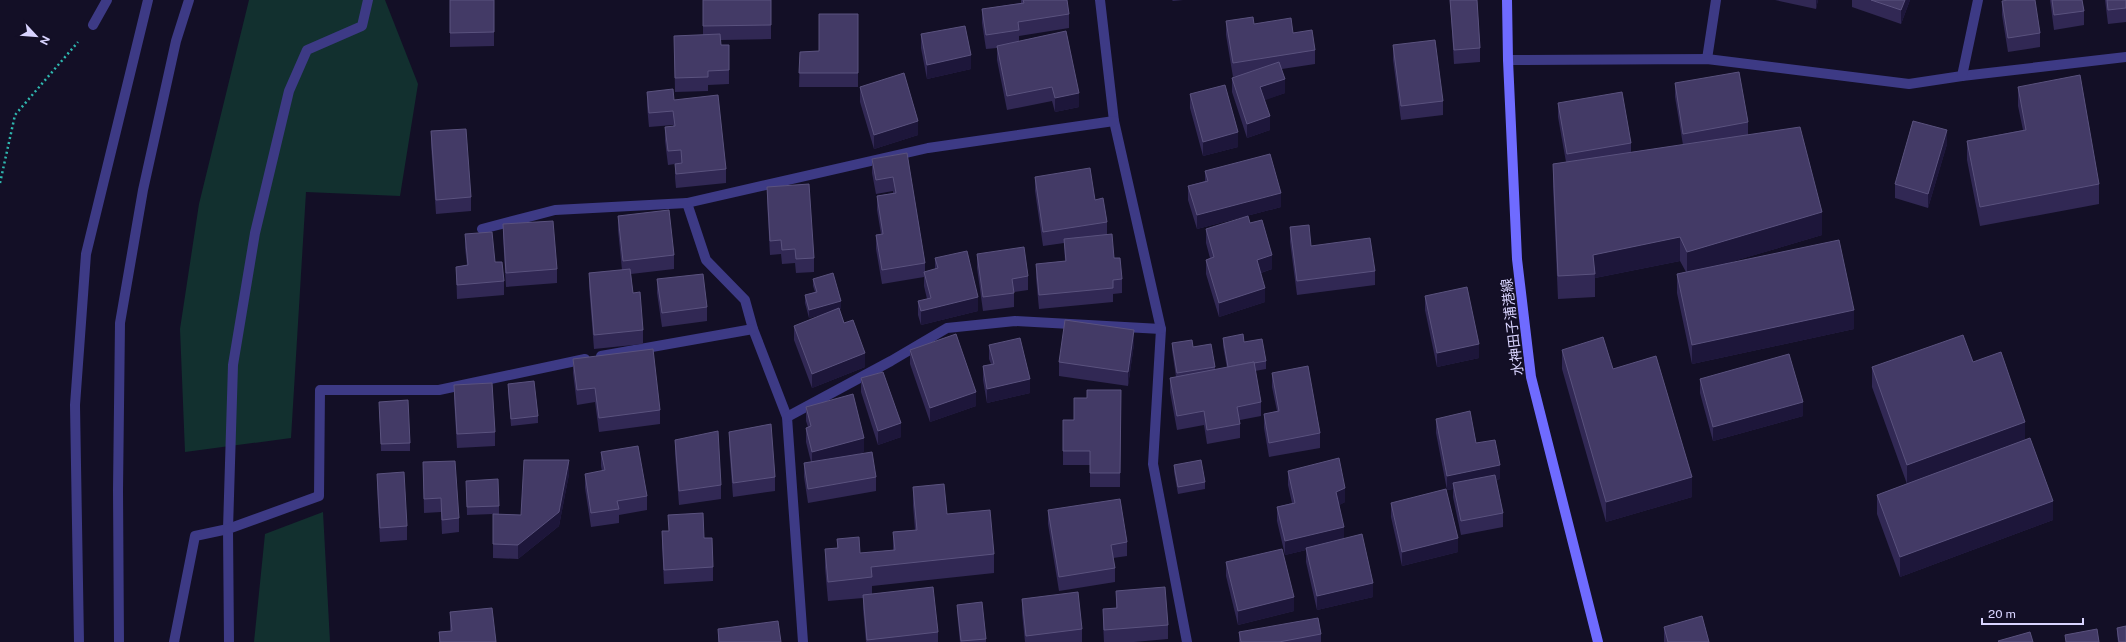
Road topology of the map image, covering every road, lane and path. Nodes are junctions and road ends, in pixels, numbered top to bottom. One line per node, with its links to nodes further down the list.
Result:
1 (107, 0): 9 (street)
2 (148, 0): 22 (street)
3 (189, 0): 23 (street)
4 (368, 0): 21 (street)
5 (1100, 0): 14 (street)
6 (1507, 0): 12 (main road, 水神田子浦港線)
7 (1716, 0): 11 (street)
8 (1978, 0): 13 (street)
9 (92, 25): 15 (path)
10 (2126, 57): 13 (street)
11 (1707, 59): 12 (street); 13 (street)
12 (1508, 60): 28 (main road, 水神田子浦港線)
13 (1962, 76)
14 (1114, 121): 16 (street); 18 (street)
15 (0, 183)
16 (687, 203): 17 (street); 19 (street)
17 (482, 229)
18 (1161, 328): 20 (street); 27 (street)
19 (753, 329): 20 (street); 21 (street)
20 (787, 417): 26 (street)
21 (228, 529): 24 (street); 25 (street)
22 (79, 642)
23 (119, 642)
24 (174, 642)
25 (229, 642)
26 (803, 642)
27 (1187, 642)
28 (1598, 642)

